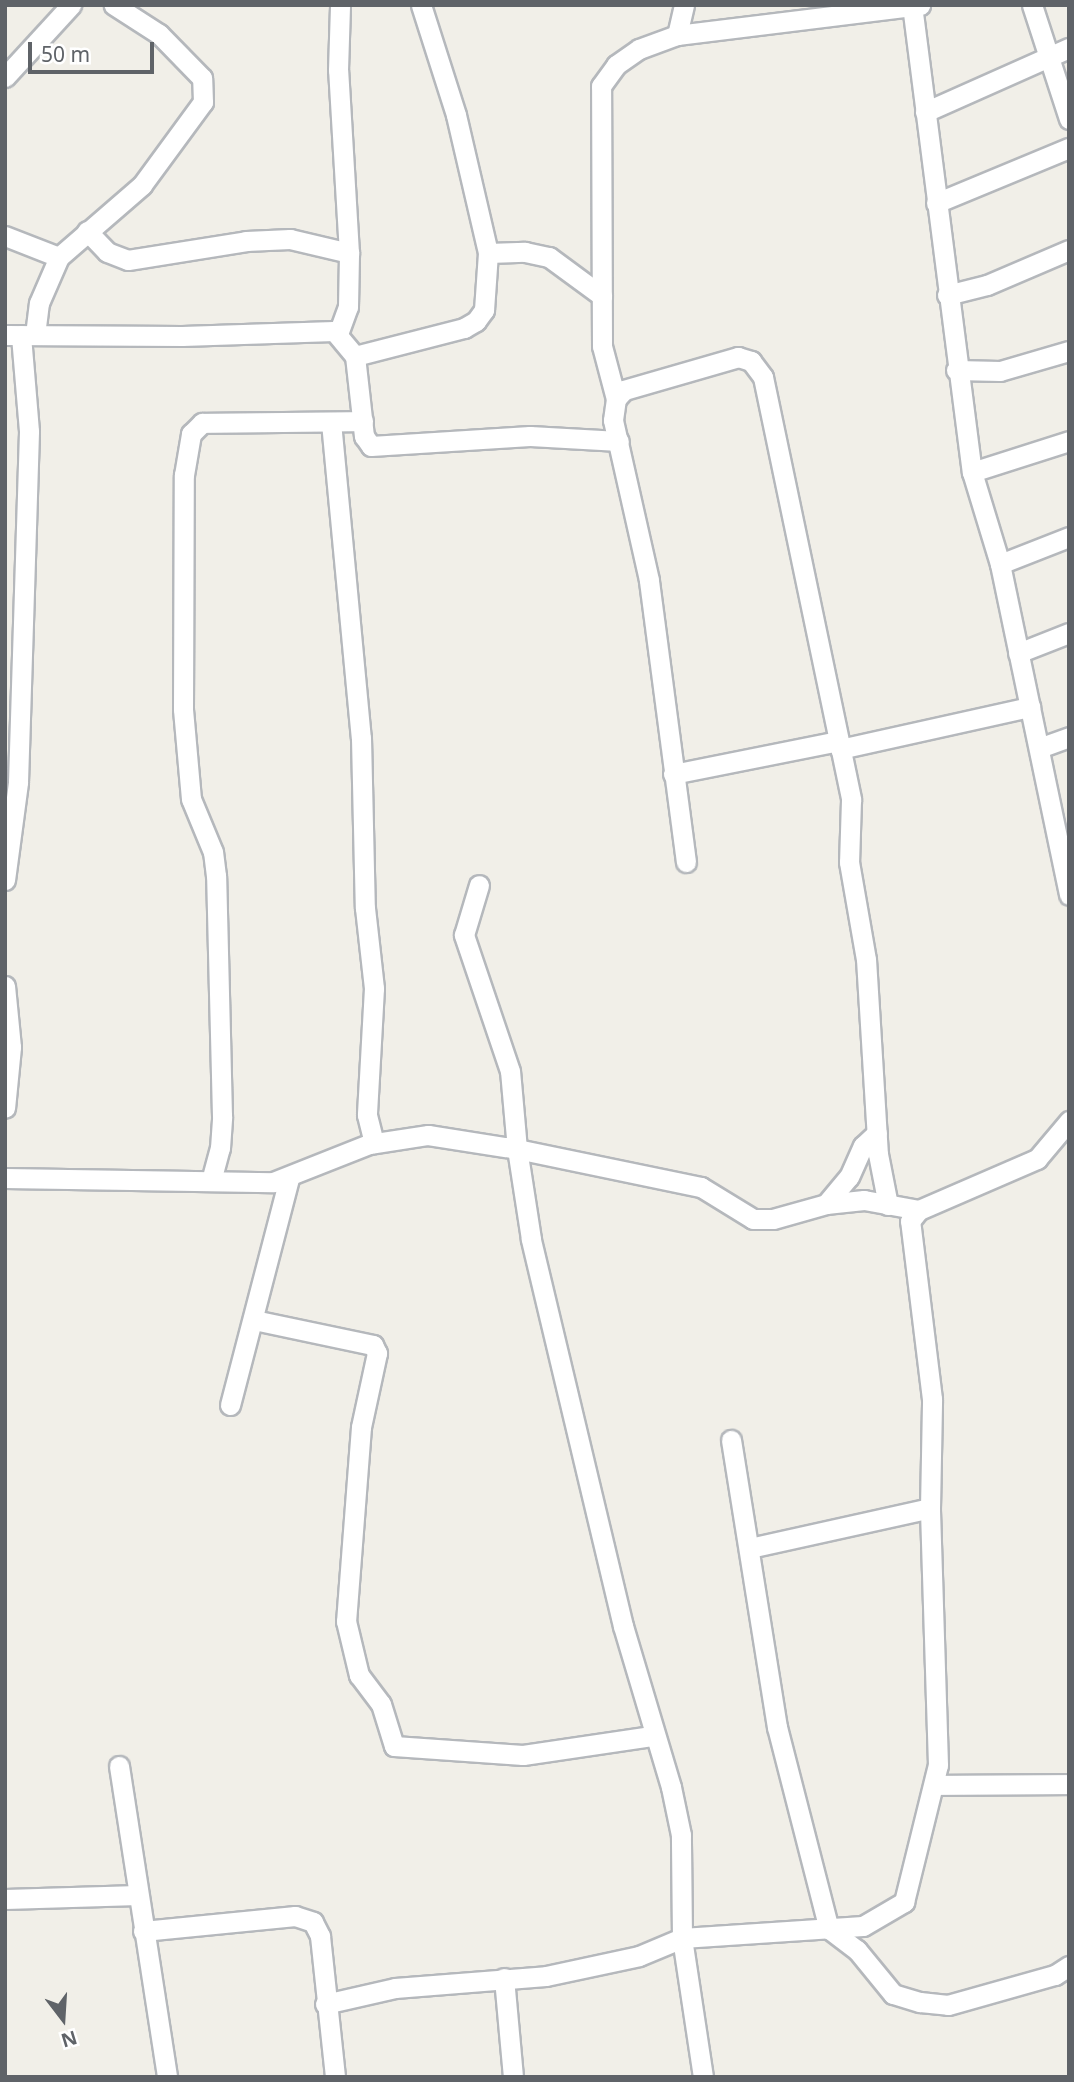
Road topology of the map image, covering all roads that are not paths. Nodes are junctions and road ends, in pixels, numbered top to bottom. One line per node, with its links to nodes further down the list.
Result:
1 (71, 5): 11 (street)
2 (114, 5): 16 (street)
3 (340, 5): 19 (street)
4 (421, 5): 20 (street)
5 (684, 5): 8 (street)
6 (1032, 5): 10 (street)
7 (914, 6): 8 (street); 12 (street)
8 (677, 35): 23 (street)
9 (1069, 48): 10 (street)
10 (1048, 58): 12 (street); 13 (street)
11 (5, 78)
12 (925, 112): 15 (street)
13 (1069, 119)
14 (1069, 148): 15 (street)
15 (936, 203): 22 (street)
16 (87, 231): 19 (street); 21 (street)
17 (5, 236): 21 (street)
18 (1069, 250): 22 (street)
19 (349, 253): 24 (street)
20 (488, 253): 23 (street); 27 (street)
21 (59, 257): 25 (street)
22 (947, 295): 28 (street)
23 (602, 296): 29 (street)
24 (338, 334): 25 (street); 27 (street)
25 (20, 335): 40 (street)
26 (1069, 351): 28 (street)
27 (355, 356): 30 (street)
28 (956, 370): 34 (street)
29 (616, 399): 32 (street); 42 (street)
30 (363, 421): 31 (street); 32 (street)
31 (331, 422): 54 (street); 58 (street)
32 (619, 441): 44 (street)
33 (1069, 441): 34 (street)
34 (972, 472): 36 (street)
35 (1069, 537): 36 (street)
36 (1000, 564): 38 (street)
37 (1069, 633): 38 (street)
38 (1018, 653): 39 (street)
39 (1030, 707): 42 (street); 43 (street)
40 (12, 709): 47 (street)
41 (1069, 737): 43 (street)
42 (839, 745): 44 (street); 53 (street)
43 (1039, 748): 45 (street)
44 (673, 774): 46 (street)
45 (1064, 835): 49 (street)
46 (686, 862)
47 (6, 874)
48 (479, 885): 55 (street)
49 (1069, 895)
50 (5, 986): 51 (street)
51 (5, 1108)
52 (1069, 1121): 61 (street)
53 (877, 1133): 59 (street); 60 (street)
54 (374, 1143): 55 (street); 57 (street)
55 (517, 1149): 59 (street); 67 (street)
56 (5, 1178): 58 (street)
57 (289, 1179): 58 (street); 62 (street)
58 (211, 1181)
59 (826, 1204): 60 (street)
60 (888, 1205): 61 (street)
61 (919, 1210): 65 (street)
62 (254, 1320): 63 (street); 67 (street)
63 (230, 1405)
64 (731, 1440): 66 (street)
65 (930, 1508): 66 (street); 70 (street)
66 (750, 1548): 74 (street)
67 (652, 1736): 76 (street)
68 (119, 1766): 71 (street)
69 (1069, 1784): 70 (street)
70 (933, 1785): 73 (street)
71 (138, 1895): 72 (street); 75 (street)
72 (5, 1899)
73 (863, 1926): 74 (street); 77 (street)
74 (829, 1928): 76 (street); 77 (street)
75 (144, 1931): 80 (street); 81 (street)
76 (682, 1938): 79 (street); 84 (street)
77 (867, 1963): 78 (street)
78 (1069, 1966)
79 (504, 1978): 80 (street); 83 (street)
80 (326, 2004): 82 (street)
81 (167, 2077)
82 (335, 2077)
83 (513, 2077)
84 (703, 2077)

